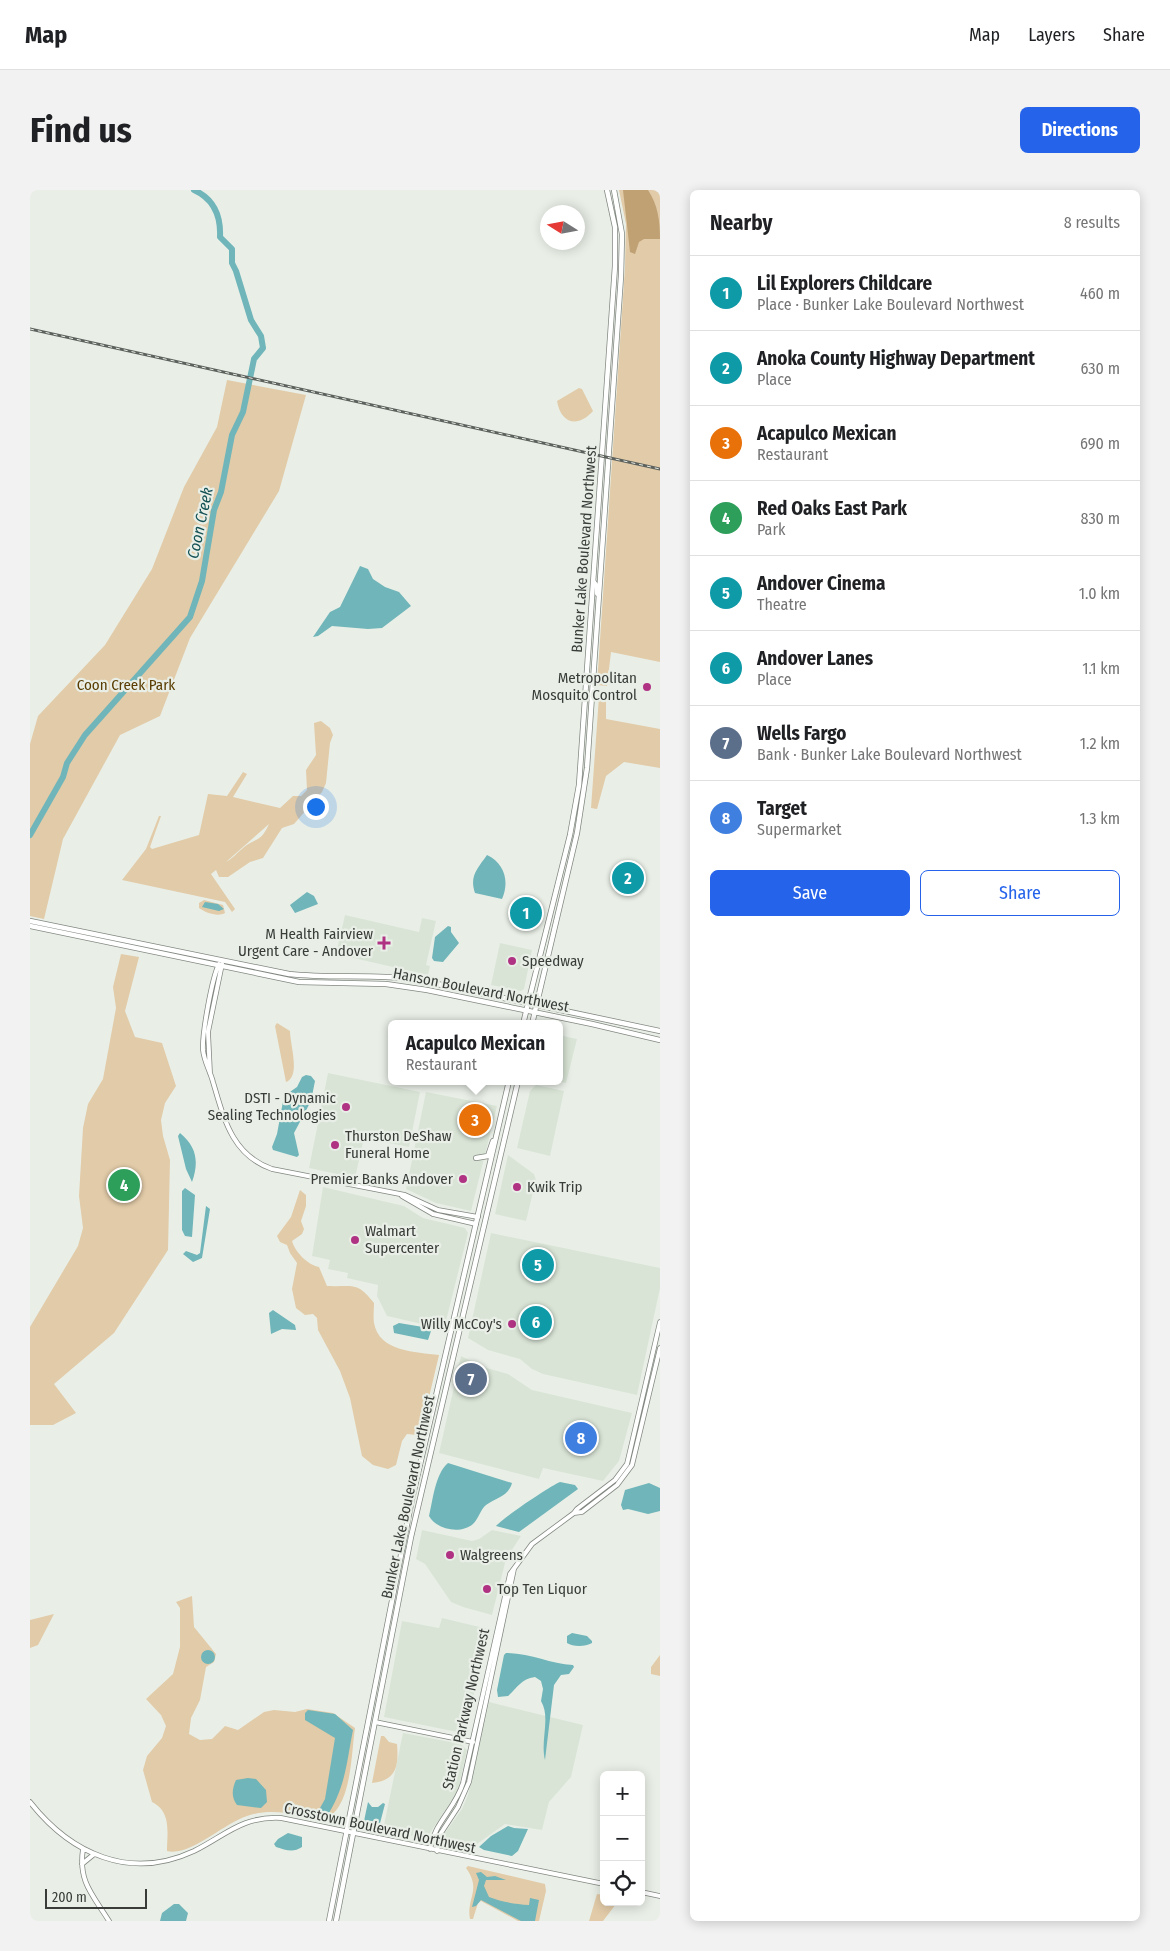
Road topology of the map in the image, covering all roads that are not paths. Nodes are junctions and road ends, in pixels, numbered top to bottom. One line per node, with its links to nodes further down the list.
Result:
1 (607, 190): 3 (main road, Bunker Lake Boulevard Northwest)
2 (614, 190): 4 (main road)
3 (594, 582): 4 (street); 9 (main road, Bunker Lake Boulevard Northwest)
4 (597, 639): 10 (main road)
5 (30, 921): 7 (main road, Hanson Boulevard Northwest)
6 (30, 926): 8 (main road, Hanson Boulevard Northwest)
7 (221, 960): 8 (street); 9 (main road, Hanson Boulevard Northwest)
8 (219, 969): 11 (main road, Hanson Boulevard Northwest); 17 (street); 17 (street)
9 (527, 1002): 10 (main road, Hanson Boulevard Northwest); 11 (main road, Bunker Lake Boulevard Northwest)
10 (537, 1004): 12 (main road); 15 (main road, Hanson Boulevard Northwest)
11 (526, 1010): 12 (main road, Hanson Boulevard Northwest); 13 (main road, Bunker Lake Boulevard Northwest)
12 (534, 1013): 14 (main road); 16 (main road, Hanson Boulevard Northwest)
13 (524, 1020)
14 (533, 1020)
15 (660, 1031)
16 (660, 1040)
17 (210, 1073): 22 (street)
18 (508, 1085): 20 (main road, Bunker Lake Boulevard Northwest)
19 (517, 1085): 31 (main road, Bunker Lake Boulevard Northwest)
20 (500, 1124): 21 (main road); 23 (main road, Bunker Lake Boulevard Northwest)
21 (476, 1158)
22 (401, 1196): 23 (street); 24 (street)
23 (478, 1217): 24 (main road, Bunker Lake Boulevard Northwest)
24 (476, 1224): 38 (main road, Bunker Lake Boulevard Northwest)
25 (660, 1322): 27 (street, Station Parkway Northwest)
26 (660, 1348): 28 (street, Station Parkway Northwest)
27 (633, 1443): 28 (street); 29 (street, Station Parkway Northwest)
28 (639, 1444): 29 (street, Station Parkway Northwest)
29 (574, 1513): 30 (street, Station Parkway Northwest)
30 (514, 1569): 32 (street, Station Parkway Northwest); 33 (street, Station Parkway Northwest)
31 (375, 1722): 32 (street); 39 (main road, Bunker Lake Boulevard Northwest)
32 (471, 1742): 33 (street); 34 (street, Station Parkway Northwest)
33 (477, 1743): 34 (street, Station Parkway Northwest)
34 (464, 1787): 36 (street, Station Parkway Northwest); 37 (street, Station Parkway Northwest)
35 (30, 1802): 40 (street, Crosstown Boulevard Northwest)
36 (443, 1819): 37 (street); 41 (street, Station Parkway Northwest)
37 (448, 1822): 42 (street, Station Parkway Northwest)
38 (346, 1832): 39 (street, Crosstown Boulevard Northwest); 43 (street, Crosstown Boulevard Northwest); 49 (main road, Bunker Lake Boulevard Northwest)
39 (353, 1833): 41 (street, Crosstown Boulevard Northwest); 50 (main road, Bunker Lake Boulevard Northwest)
40 (83, 1849): 43 (street, Crosstown Boulevard Northwest); 44 (street)
41 (430, 1850): 42 (street, Crosstown Boulevard Northwest)
42 (437, 1851): 45 (street, Crosstown Boulevard Northwest)
43 (94, 1854): 44 (street)
44 (81, 1866): 48 (street)
45 (600, 1883)
46 (645, 1893): 47 (street)
47 (660, 1896)
48 (109, 1921)
49 (329, 1921)
50 (336, 1921)

